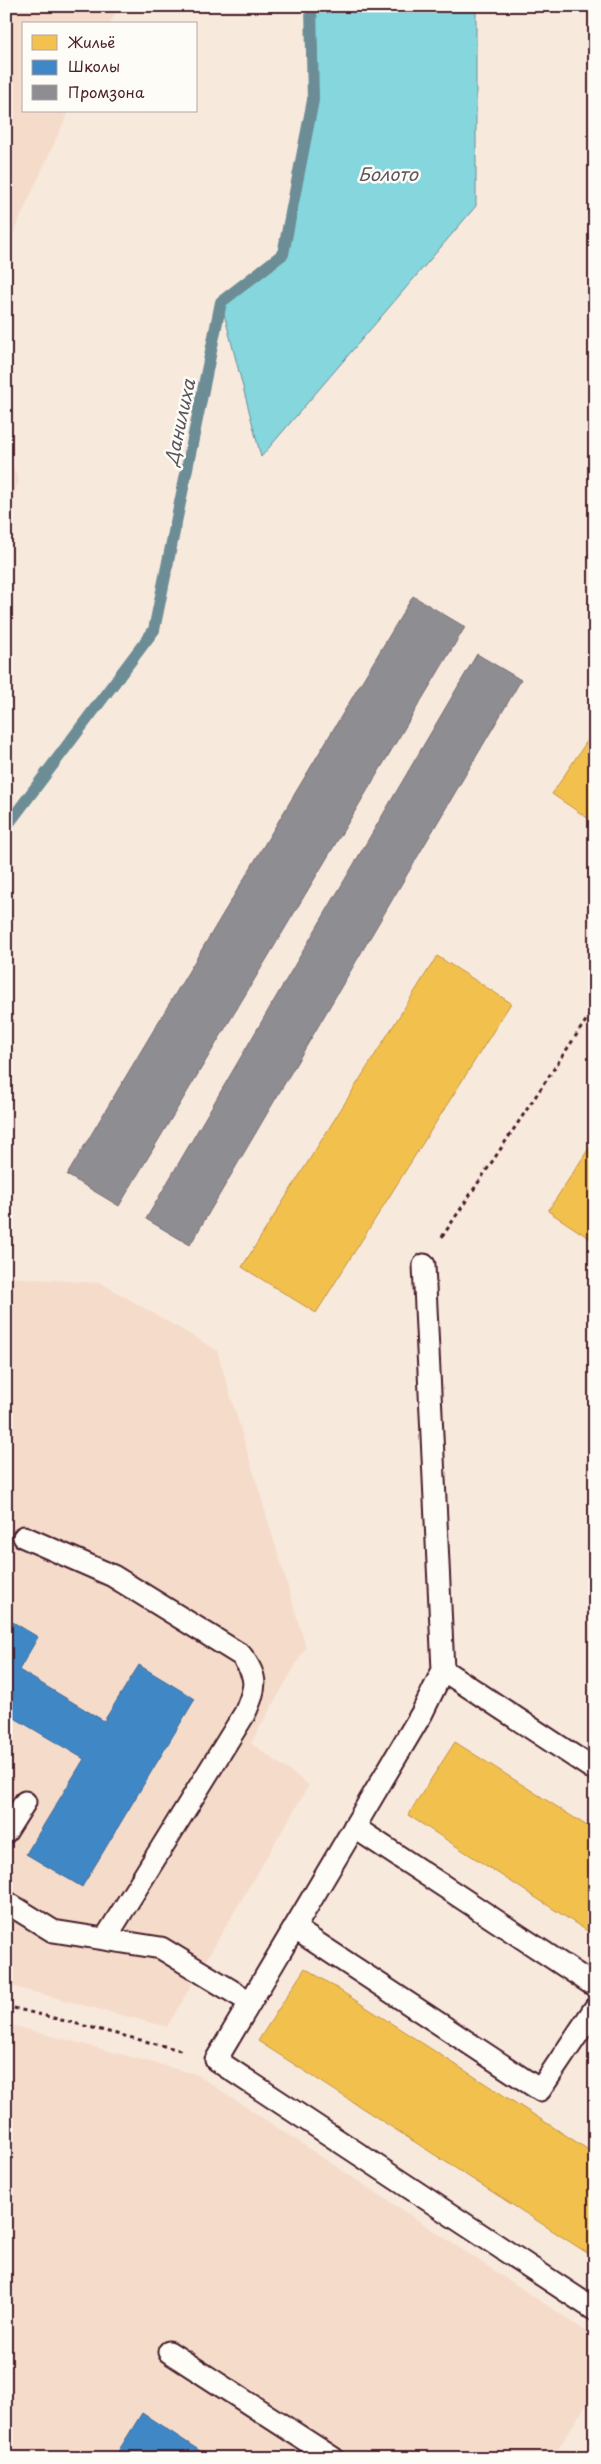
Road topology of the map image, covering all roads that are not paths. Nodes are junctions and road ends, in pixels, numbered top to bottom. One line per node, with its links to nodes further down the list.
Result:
1 (424, 1265): 3 (lane)
2 (24, 1537): 10 (lane)
3 (443, 1670): 4 (lane); 6 (lane)
4 (595, 1770)
5 (25, 1802): 7 (lane)
6 (354, 1827): 9 (lane); 11 (lane)
7 (6, 1832)
8 (6, 1902): 10 (lane)
9 (294, 1928): 12 (lane); 13 (lane)
10 (105, 1939): 12 (lane)
11 (595, 1986)
12 (250, 2002): 14 (lane)
13 (595, 2008)
14 (595, 2310)
15 (169, 2352): 16 (lane)
16 (333, 2458)

